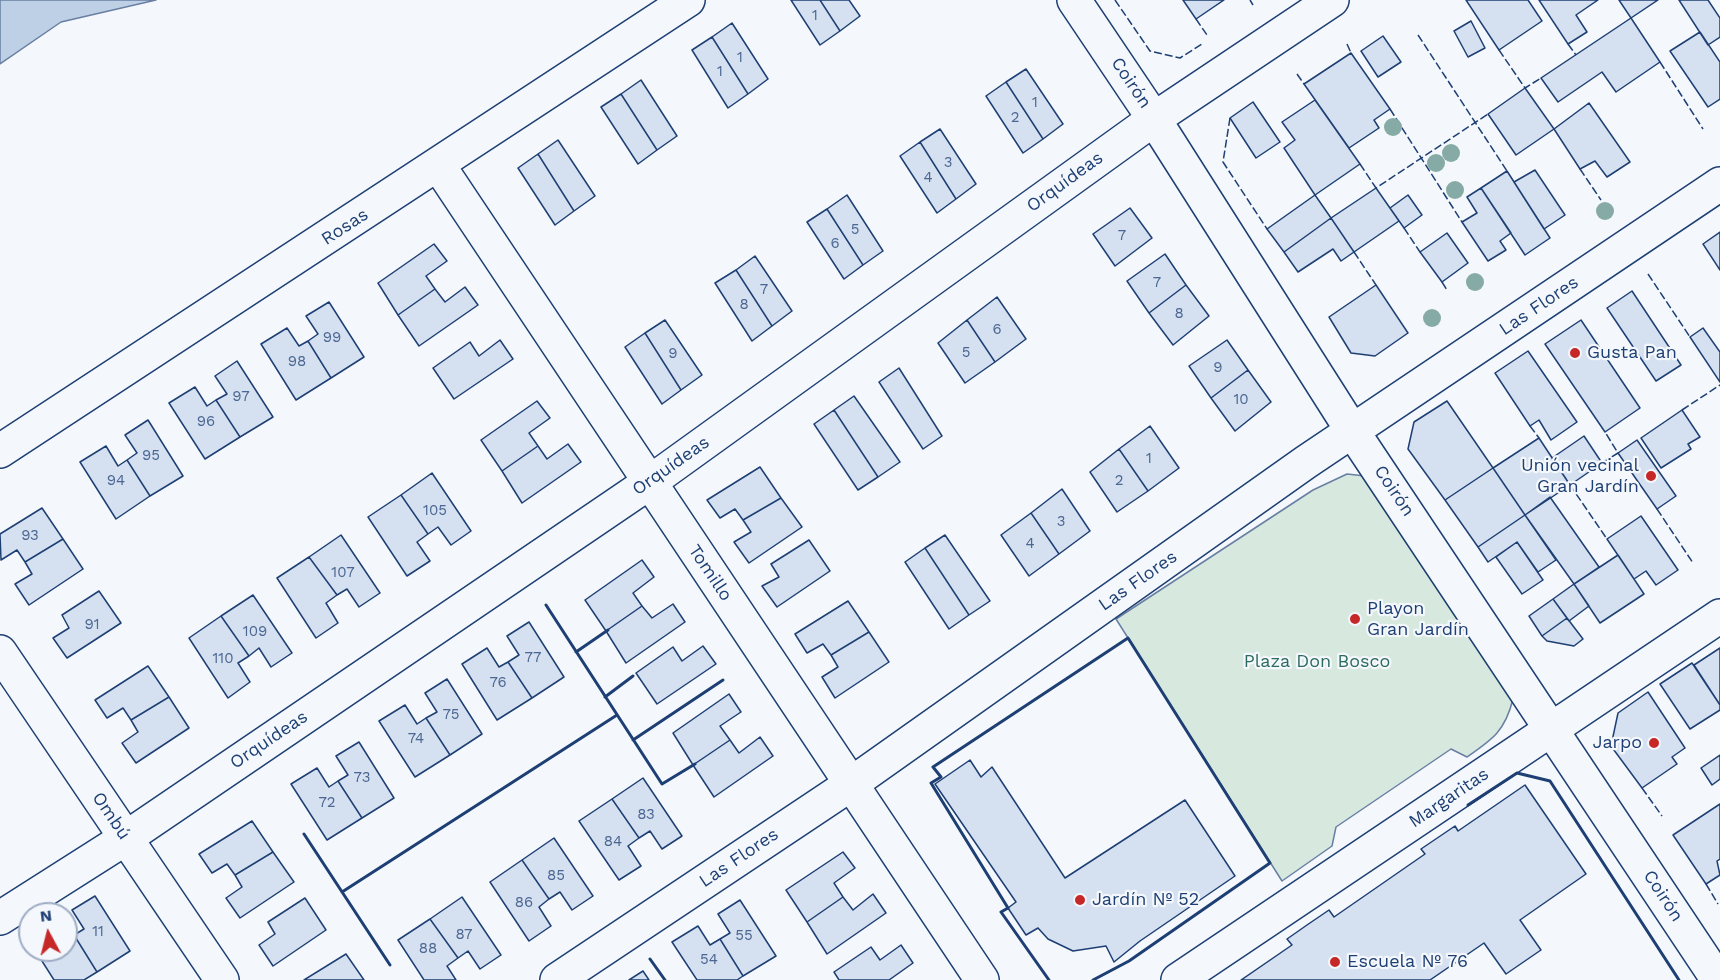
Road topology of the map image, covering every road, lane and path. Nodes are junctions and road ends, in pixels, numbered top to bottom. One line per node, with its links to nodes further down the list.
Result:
1 (688, 0): 5 (street, Rosas)
2 (1074, 0): 4 (street, Coirón)
3 (1332, 0): 4 (street, Orquídeas)
4 (1154, 119): 7 (street, Coirón); 9 (street, Orquídeas)
5 (439, 166): 8 (street, Rosas); 9 (street, Tomillo)
6 (1720, 184): 7 (street, Las Flores)
7 (1353, 432): 12 (street, Coirón); 13 (street, Las Flores)
8 (0, 451)
9 (650, 482): 13 (street, Tomillo); 14 (street, Orquídeas)
10 (1720, 616): 12 (street, Margaritas)
11 (0, 652): 14 (street, Ombú)
12 (1552, 729): 19 (street, Margaritas); 20 (street, Coirón)
13 (851, 784): 17 (street, Las Flores); 18 (street, Tomillo)
14 (126, 838): 15 (street, Orquídeas); 16 (street, Ombú)
15 (0, 918)
16 (222, 980)
17 (557, 980)
18 (982, 980)
19 (1178, 980)
20 (1718, 980)

